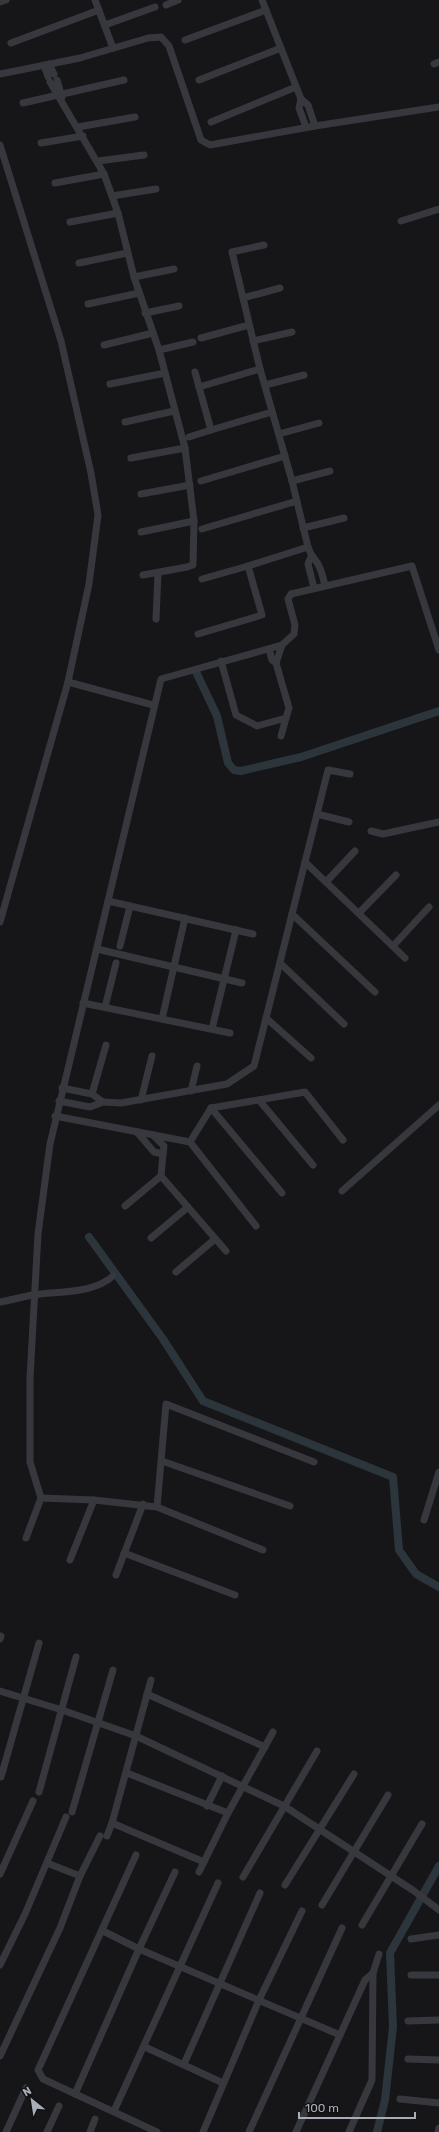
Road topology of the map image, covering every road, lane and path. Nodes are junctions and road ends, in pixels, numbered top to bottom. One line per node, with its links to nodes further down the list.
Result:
1 (6, 0): 5 (street)
2 (95, 0): 8 (street)
3 (178, 0): 6 (street)
4 (262, 0): 9 (street)
5 (0, 2)
6 (166, 5)
7 (155, 7): 10 (street)
8 (99, 10): 10 (street); 12 (street)
9 (266, 10): 11 (street); 14 (street)
10 (104, 25): 13 (street)
11 (184, 40)
12 (11, 43)
13 (113, 48): 15 (street); 27 (street)
14 (281, 48): 18 (street); 19 (street)
15 (47, 64): 16 (street); 20 (street)
16 (0, 74)
17 (124, 80): 20 (street)
18 (199, 80)
19 (296, 88): 21 (street); 25 (street)
20 (59, 94): 22 (street); 28 (street)
21 (301, 99): 26 (street); 27 (street)
22 (23, 102)
23 (439, 107): 26 (street)
24 (135, 117): 28 (street)
25 (210, 122)
26 (315, 126): 27 (street)
27 (306, 127)
28 (78, 128): 29 (street)
29 (83, 136): 30 (street); 33 (street)
30 (41, 143)
31 (0, 146): 104 (street)
32 (144, 155): 33 (street)
33 (98, 161): 34 (street)
34 (104, 174): 35 (street); 37 (street)
35 (55, 183)
36 (156, 189): 37 (street)
37 (112, 196): 39 (street)
38 (439, 209): 40 (street)
39 (118, 213): 41 (street); 43 (street)
40 (401, 221)
41 (70, 222)
42 (264, 244): 49 (street)
43 (127, 253): 44 (street); 46 (street)
44 (79, 263)
45 (174, 269): 46 (street)
46 (134, 277): 48 (street)
47 (280, 288): 49 (street)
48 (139, 293): 50 (street); 52 (street)
49 (243, 298): 53 (street)
50 (88, 304)
51 (179, 306): 52 (street)
52 (145, 313): 55 (street)
53 (249, 324): 56 (street); 57 (street)
54 (292, 332): 57 (street)
55 (153, 333): 59 (street); 60 (street)
56 (201, 338)
57 (253, 341): 61 (street)
58 (193, 342): 60 (street)
59 (104, 345)
60 (159, 350): 63 (street)
61 (260, 369): 66 (street); 67 (street)
62 (195, 372): 67 (street)
63 (165, 373): 65 (street); 68 (street)
64 (304, 375): 66 (street)
65 (110, 384)
66 (264, 386): 69 (street)
67 (199, 387): 72 (street)
68 (174, 411): 70 (street); 75 (street)
69 (272, 412): 72 (street); 73 (street)
70 (125, 422)
71 (319, 423): 73 (street)
72 (211, 430): 74 (street)
73 (279, 434): 76 (street)
74 (189, 436)
75 (185, 448): 77 (street); 81 (street)
76 (285, 456): 79 (street); 80 (street)
77 (131, 458)
78 (330, 471): 79 (street)
79 (292, 481): 83 (street)
80 (201, 482)
81 (190, 485): 82 (street); 85 (street)
82 (141, 494)
83 (297, 501): 86 (street); 87 (street)
84 (344, 518): 86 (street)
85 (194, 521): 88 (street); 92 (street)
86 (303, 528): 89 (street)
87 (202, 529)
88 (141, 532)
89 (308, 547): 90 (street); 91 (street)
90 (311, 556): 95 (street); 96 (street)
91 (248, 566): 94 (street); 98 (street)
92 (158, 573): 93 (street); 97 (street)
93 (144, 575)
94 (202, 579)
95 (325, 586): 96 (street); 101 (street)
96 (314, 588): 99 (street)
97 (156, 619)
98 (198, 634)
99 (282, 645): 100 (street); 103 (street)
100 (269, 649): 102 (street); 103 (street)
101 (439, 650)
102 (221, 661): 105 (street); 106 (street)
103 (276, 662): 106 (street)
104 (68, 682): 105 (street); 123 (street)
105 (153, 704): 117 (street)
106 (286, 718): 107 (street)
107 (281, 736)
108 (350, 774): 109 (street)
109 (317, 814): 110 (street); 114 (street)
110 (349, 822)
111 (439, 822): 112 (street)
112 (372, 831)
113 (355, 851): 116 (street)
114 (305, 862): 116 (street); 121 (street)
115 (396, 875): 120 (street)
116 (326, 882): 120 (street)
117 (108, 901): 118 (street); 128 (street)
118 (130, 906): 122 (street); 126 (street)
119 (429, 907): 127 (street)
120 (359, 913): 127 (street)
121 (292, 914): 131 (street); 135 (street)
122 (185, 918): 124 (street); 132 (street)
123 (0, 922)
124 (236, 930): 125 (street); 133 (street)
125 (254, 934)
126 (120, 946)
127 (393, 946): 129 (street)
128 (96, 949): 132 (street); 136 (street)
129 (405, 958)
130 (116, 963): 137 (street)
131 (280, 963): 138 (street); 140 (street)
132 (174, 967): 133 (street); 139 (street)
133 (224, 978): 134 (street); 141 (street)
134 (242, 983)
135 (375, 992)
136 (83, 1003): 137 (street); 147 (street)
137 (105, 1008): 139 (street)
138 (266, 1018): 145 (street); 148 (street)
139 (162, 1019): 141 (street)
140 (344, 1024)
141 (212, 1029): 142 (street)
142 (230, 1033)
143 (106, 1045): 149 (street)
144 (152, 1056): 150 (street)
145 (311, 1058)
146 (197, 1066): 148 (street)
147 (62, 1088): 149 (street); 152 (street)
148 (191, 1090): 150 (street)
149 (92, 1094): 153 (street)
150 (141, 1100): 153 (street)
151 (259, 1100): 155 (street); 159 (street); 162 (street)
152 (59, 1101): 153 (street); 156 (street)
153 (103, 1102)
154 (439, 1105): 164 (street)
155 (212, 1108): 160 (street); 165 (street)
156 (55, 1116): 157 (street); 174 (street)
157 (137, 1132): 158 (street); 161 (street)
158 (153, 1135): 160 (street); 161 (street)
159 (342, 1140)
160 (190, 1142): 168 (street)
161 (163, 1154): 163 (street)
162 (312, 1165)
163 (161, 1176): 166 (street); 167 (street)
164 (342, 1191)
165 (282, 1193)
166 (124, 1206)
167 (188, 1207): 169 (street); 170 (street)
168 (256, 1226)
169 (151, 1238)
170 (215, 1239): 171 (street); 172 (street)
171 (226, 1251)
172 (176, 1272)
173 (113, 1276): 174 (street)
174 (33, 1295): 175 (street); 179 (street)
175 (0, 1302)
176 (162, 1462): 177 (street); 182 (street); 183 (street)
177 (314, 1462)
178 (439, 1472): 184 (street)
179 (41, 1498): 180 (street); 185 (street)
180 (94, 1500): 181 (street); 188 (street)
181 (143, 1504): 183 (street); 187 (street)
182 (290, 1506)
183 (157, 1507): 186 (street)
184 (424, 1520)
185 (26, 1538)
186 (263, 1550)
187 (124, 1553): 189 (street); 190 (street)
188 (70, 1560)
189 (116, 1574)
190 (236, 1595)
191 (39, 1644): 197 (street)
192 (76, 1657): 198 (street)
193 (113, 1670): 199 (street)
194 (151, 1680): 196 (street)
195 (0, 1691): 197 (street)
196 (147, 1694): 201 (street); 202 (street)
197 (23, 1698): 198 (street); 207 (street)
198 (62, 1710): 199 (street); 209 (street)
199 (99, 1723): 201 (street); 221 (street)
200 (273, 1732): 202 (street)
201 (136, 1736): 204 (street); 206 (street)
202 (265, 1746): 208 (street)
203 (317, 1751): 213 (street)
204 (126, 1773): 212 (street); 215 (street)
205 (354, 1774): 217 (street)
206 (222, 1776): 208 (street); 212 (street)
207 (1, 1778)
208 (243, 1786): 213 (street); 214 (street)
209 (39, 1792)
210 (388, 1795): 218 (street)
211 (33, 1801): 224 (street)
212 (207, 1806): 214 (street)
213 (284, 1806): 217 (street); 227 (street)
214 (228, 1813): 220 (street)
215 (112, 1823): 220 (street); 225 (street)
216 (422, 1824): 226 (street)
217 (319, 1828): 218 (street); 229 (street)
218 (352, 1851): 226 (street); 231 (street)
219 (136, 1855): 236 (street)
220 (204, 1862): 223 (street)
221 (47, 1863): 225 (street); 242 (street)
222 (175, 1872): 239 (street)
223 (199, 1872)
224 (0, 1874)
225 (80, 1876): 253 (street)
226 (390, 1876): 232 (street); 234 (street)
227 (243, 1877)
228 (218, 1883): 241 (street)
229 (285, 1886)
230 (260, 1893): 246 (street)
231 (322, 1904)
232 (439, 1910)
233 (302, 1911): 247 (street)
234 (362, 1925)
235 (342, 1928): 248 (street)
236 (103, 1931): 239 (street); 259 (street)
237 (439, 1935): 238 (street)
238 (411, 1939)
239 (139, 1948): 241 (street); 259 (street)
240 (379, 1954): 243 (street)
241 (180, 1964): 246 (street); 252 (street)
242 (0, 1965)
243 (374, 1973): 251 (street); 275 (street)
244 (439, 1975): 245 (street)
245 (411, 1976)
246 (219, 1982): 247 (street); 256 (street)
247 (260, 2000): 248 (street); 257 (street)
248 (302, 2018): 251 (street); 273 (street)
249 (439, 2020): 250 (street)
250 (408, 2021)
251 (340, 2035): 274 (street)
252 (145, 2047): 256 (street); 263 (street)
253 (0, 2056)
254 (408, 2059): 255 (street)
255 (439, 2060)
256 (184, 2064): 257 (street)
257 (223, 2083): 272 (street)
258 (26, 2088): 268 (street)
259 (75, 2094): 263 (street)
260 (400, 2100): 261 (street)
261 (439, 2103)
262 (59, 2106): 269 (street)
263 (114, 2111): 265 (street)
264 (95, 2119): 270 (street)
265 (142, 2125): 267 (street); 271 (street)
266 (439, 2128): 276 (street)
267 (153, 2131)
268 (6, 2132)
269 (47, 2132)
270 (90, 2132)
271 (139, 2132)
272 (203, 2132)
273 (249, 2132)
274 (296, 2132)
275 (349, 2132)
276 (438, 2132)

